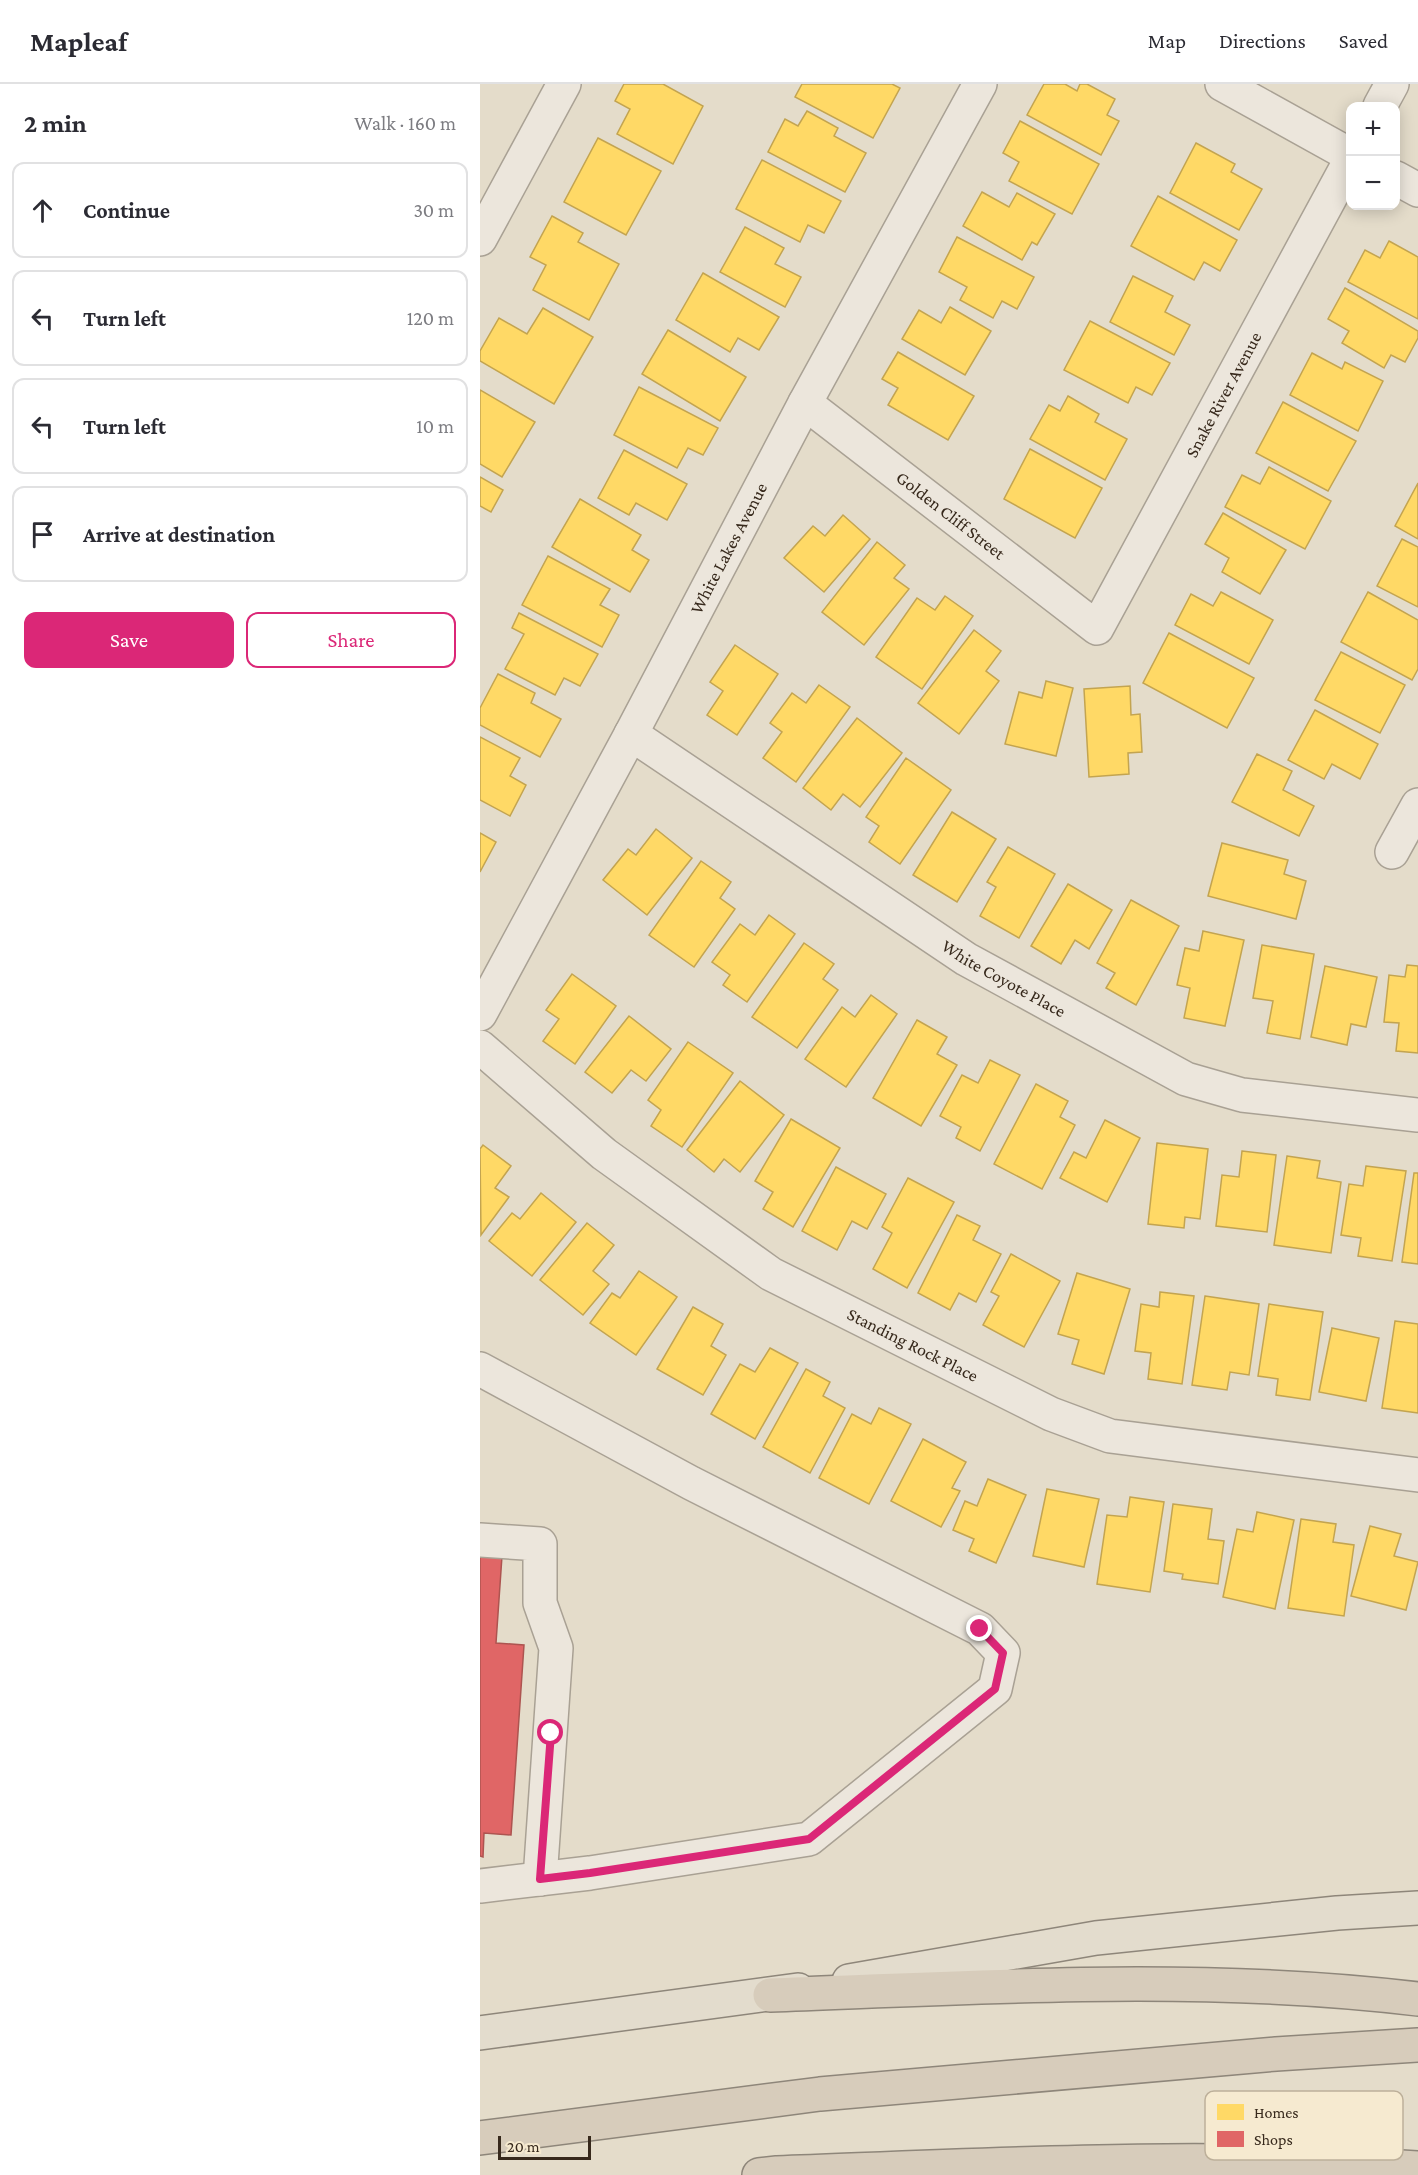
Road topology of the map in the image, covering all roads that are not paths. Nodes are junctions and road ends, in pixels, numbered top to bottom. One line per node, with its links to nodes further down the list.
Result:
1 (564, 84): 10 (street)
2 (980, 84): 11 (street, White Lakes Avenue)
3 (1222, 84): 6 (street)
4 (1392, 84): 5 (street)
5 (1382, 102)
6 (1346, 153)
7 (1346, 168): 12 (street, Snake River Avenue)
8 (1400, 181): 9 (street)
9 (1418, 190)
10 (480, 239)
11 (805, 403): 12 (street, Golden Cliff Street); 13 (street, White Lakes Avenue)
12 (1097, 628)
13 (631, 734): 16 (street, White Lakes Avenue); 18 (street, White Coyote Place)
14 (1418, 805): 15 (street)
15 (1392, 852)
16 (480, 1014)
17 (480, 1047): 20 (street, Standing Rock Place)
18 (1418, 1115)
19 (480, 1369): 22 (street)
20 (1418, 1475)
21 (480, 1540): 22 (street)
22 (540, 1879): 23 (street)
23 (480, 1886)
24 (1418, 1908): 25 (main road)
25 (770, 1995): 26 (highway); 27 (main road)
26 (1418, 1999)
27 (480, 2033)
28 (1418, 2045): 29 (highway)
29 (480, 2138)
30 (1418, 2168): 31 (highway)
31 (759, 2175)

